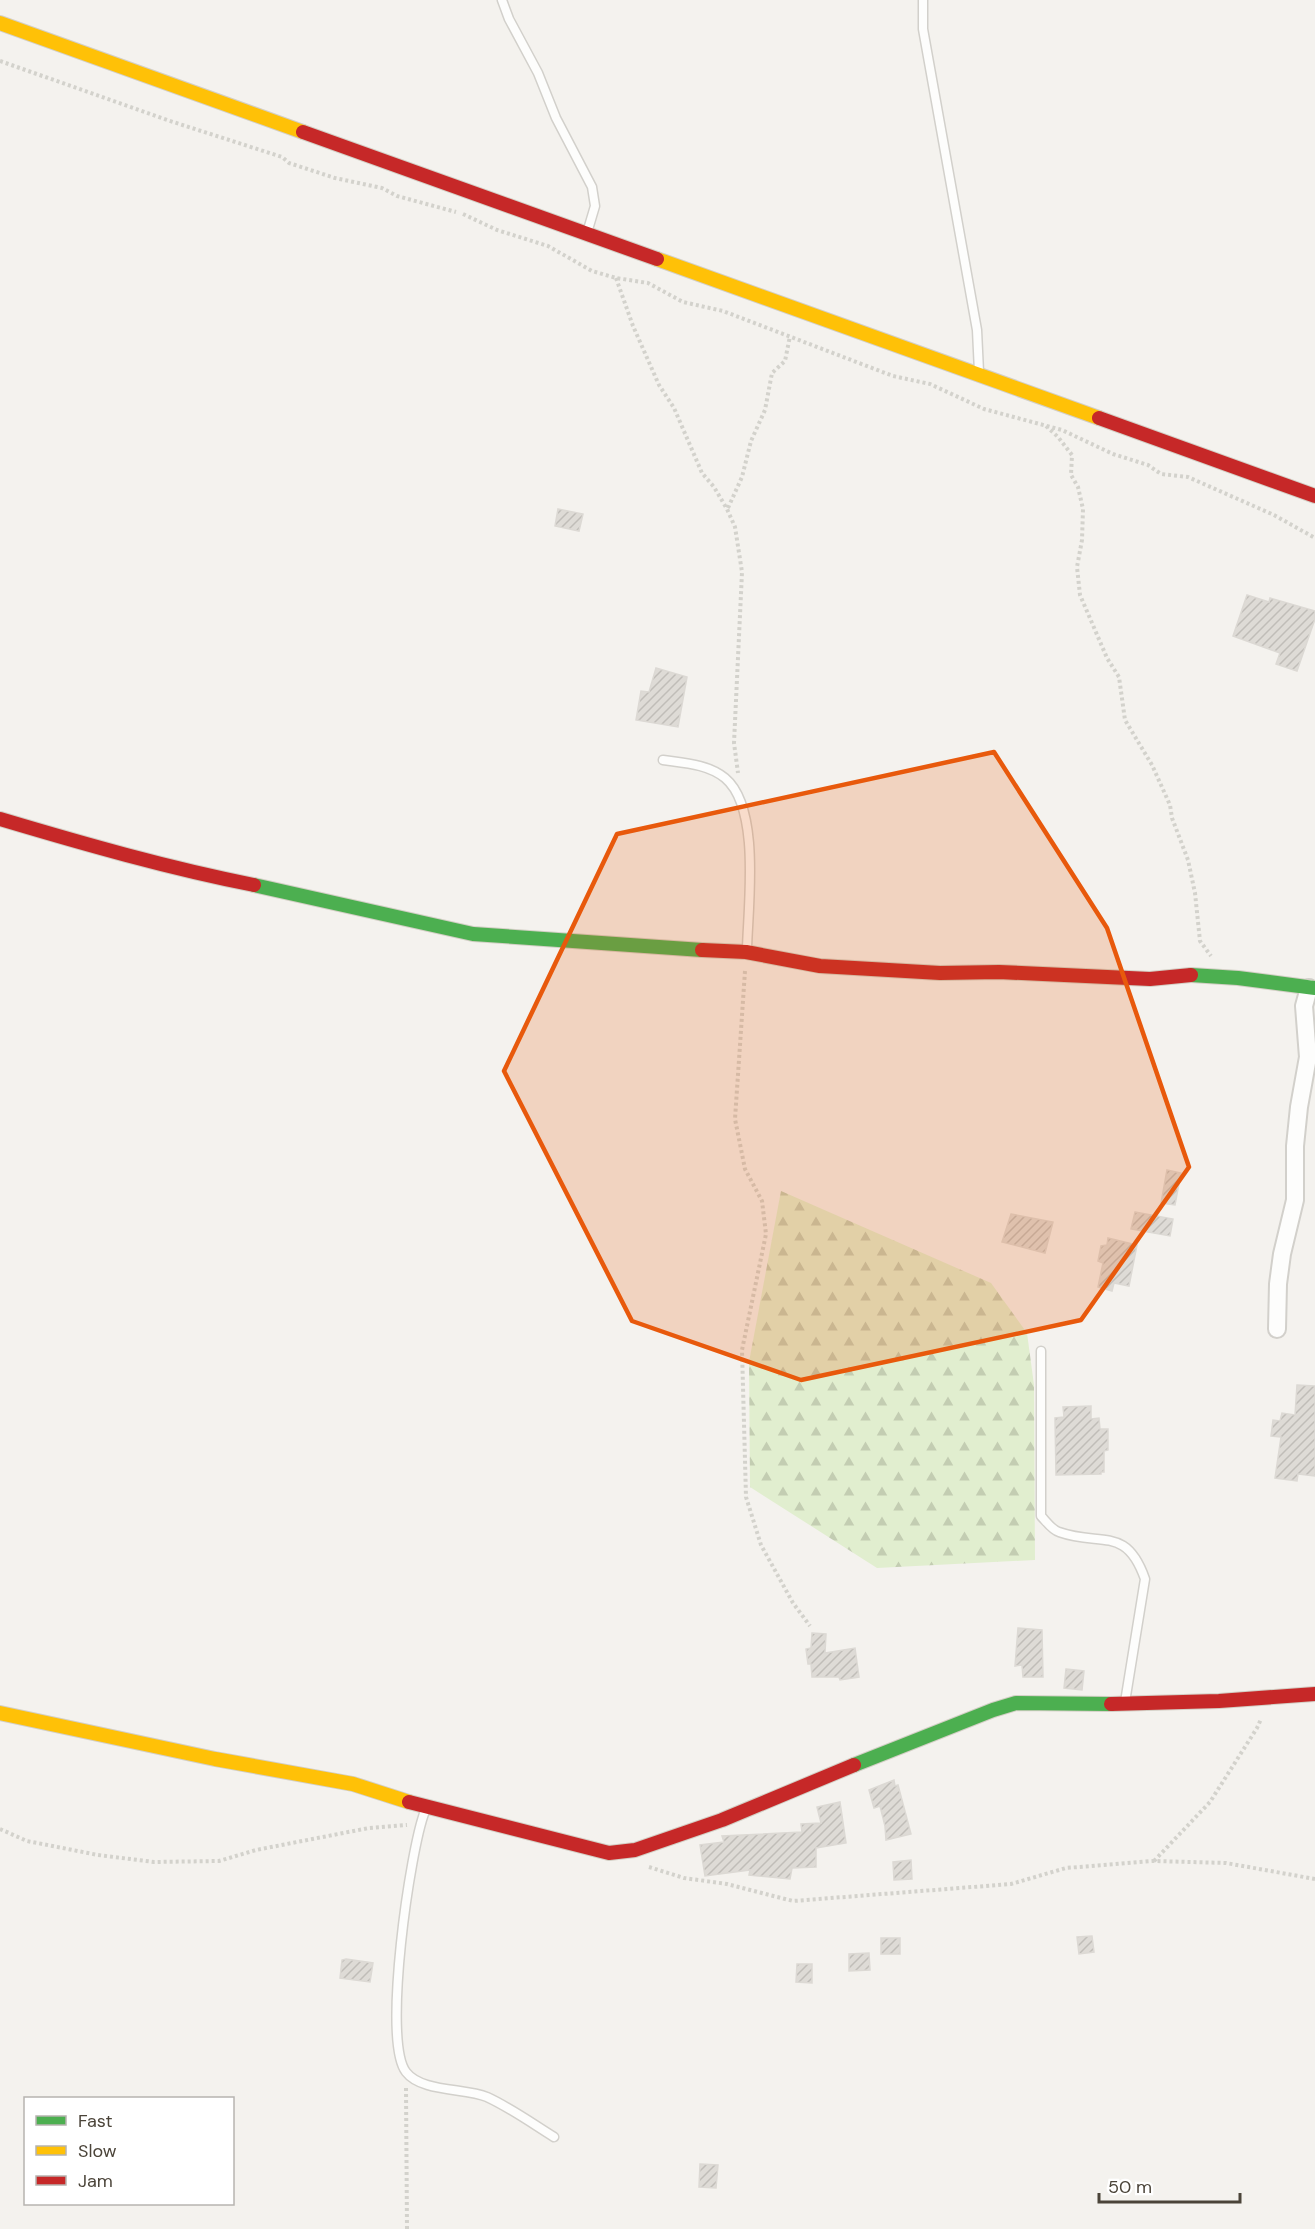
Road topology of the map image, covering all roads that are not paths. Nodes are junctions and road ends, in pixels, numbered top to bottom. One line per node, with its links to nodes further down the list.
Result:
1 (502, 0): 4 (lane)
2 (923, 0): 5 (lane)
3 (0, 23): 4 (street)
4 (587, 234): 5 (street)
5 (979, 375): 6 (street)
6 (1315, 496)
7 (663, 760): 9 (lane)
8 (0, 819): 9 (street)
9 (746, 952): 10 (street)
10 (1312, 988): 11 (street)
11 (1277, 1329)
12 (1041, 1352): 14 (lane)
13 (1315, 1694): 14 (street)
14 (1125, 1703): 16 (street)
15 (0, 1713): 16 (street)
16 (426, 1808): 17 (lane)
17 (554, 2137)

